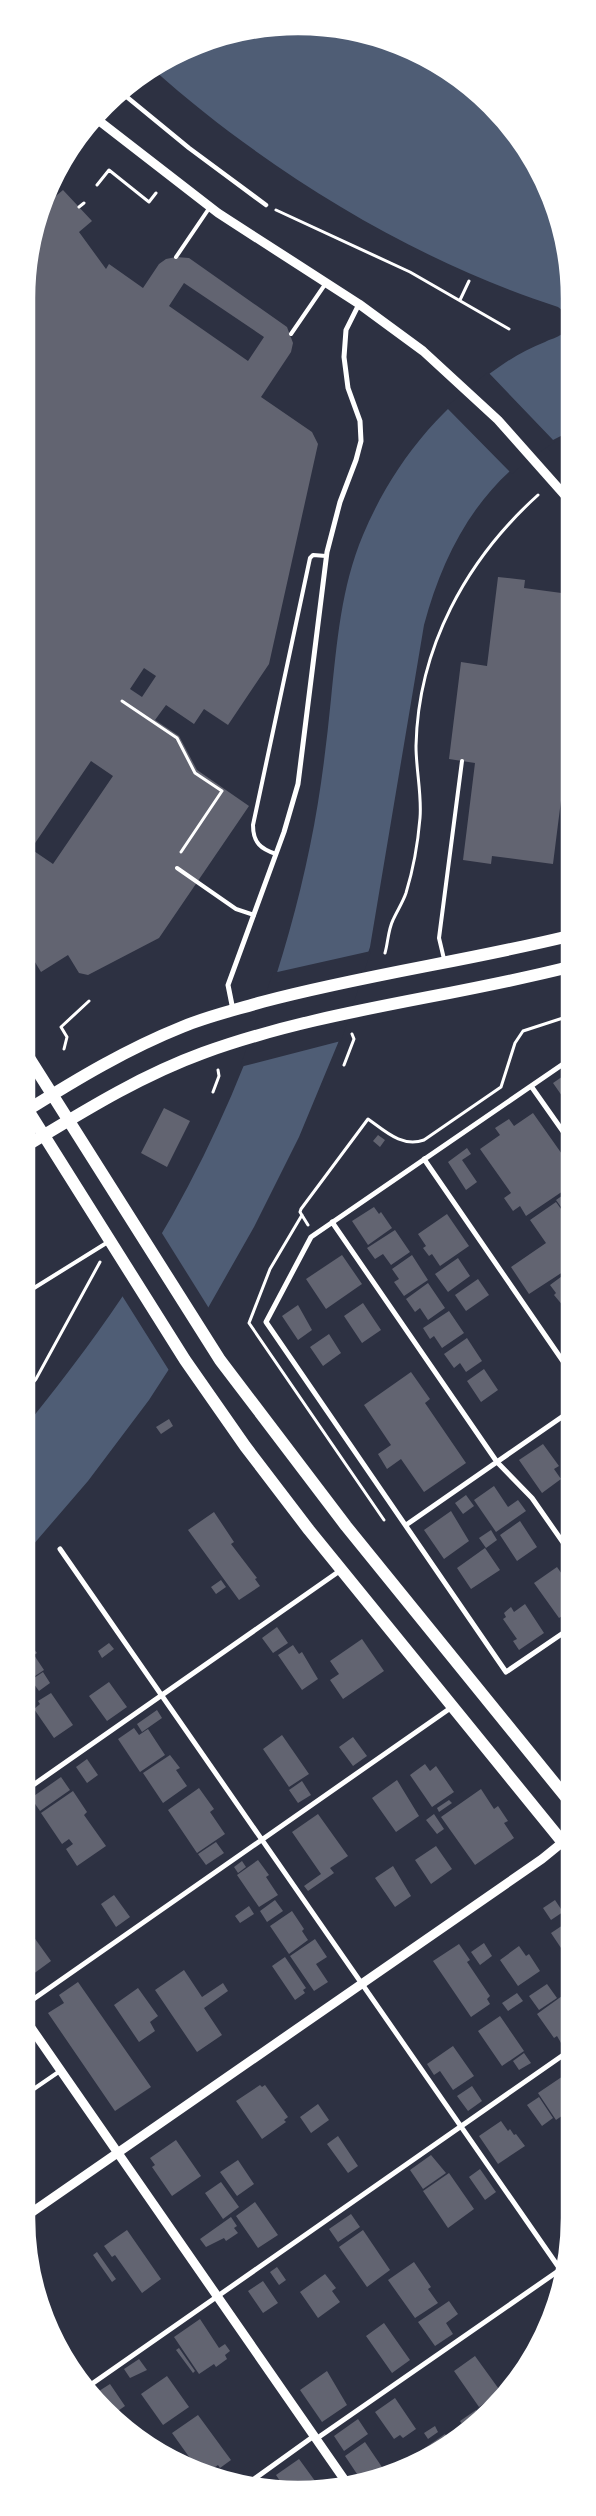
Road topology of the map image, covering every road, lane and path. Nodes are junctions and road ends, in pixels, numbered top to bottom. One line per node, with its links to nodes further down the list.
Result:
1 (127, 97): 6 (street)
2 (101, 122): 8 (street)
3 (97, 185): 4 (path)
4 (156, 193)
5 (84, 202): 7 (path)
6 (266, 205): 12 (path)
7 (79, 207)
8 (210, 207): 9 (lane); 11 (street)
9 (176, 257)
10 (469, 282): 12 (path)
11 (326, 283): 13 (street); 15 (lane)
12 (460, 300): 14 (path)
13 (359, 304): 16 (street); 18 (street)
14 (509, 329)
15 (291, 334)
16 (562, 492)
17 (538, 494): 26 (path)
18 (326, 556): 22 (street); 22 (lane)
19 (122, 701): 21 (path)
20 (462, 761): 27 (lane)
21 (181, 852)
22 (276, 854): 24 (street)
23 (177, 868): 24 (lane)
24 (254, 915): 30 (street)
25 (562, 938): 27 (main road)
26 (386, 953)
27 (444, 963): 30 (main road)
28 (562, 969): 43 (main road)
29 (89, 1001): 33 (path)
30 (233, 1010): 40 (main road)
31 (562, 1018): 48 (path)
32 (352, 1034): 34 (path)
33 (64, 1049)
34 (344, 1065)
35 (562, 1065): 38 (street)
36 (34, 1066): 40 (main road)
37 (218, 1070): 39 (path)
38 (532, 1086): 44 (street); 47 (street)
39 (213, 1092)
40 (52, 1094): 41 (main road); 43 (main road)
41 (34, 1105)
42 (34, 1120): 45 (main road)
43 (69, 1120): 45 (main road); 67 (main road)
44 (562, 1130)
45 (44, 1135): 46 (main road); 51 (main road)
46 (34, 1141)
47 (424, 1159): 49 (street); 54 (street)
48 (302, 1215): 50 (path); 59 (path)
49 (332, 1222): 50 (street); 57 (street)
50 (314, 1234): 58 (street)
51 (110, 1240): 53 (lane); 62 (main road)
52 (104, 1256): 55 (path)
53 (34, 1288)
54 (562, 1360)
55 (34, 1381)
56 (562, 1417): 57 (street)
57 (498, 1462): 58 (street); 60 (street)
58 (406, 1526): 63 (street)
59 (389, 1527)
60 (562, 1541)
61 (60, 1549): 64 (street)
62 (341, 1570): 64 (street); 65 (main road)
63 (562, 1634)
64 (163, 1695): 66 (street); 69 (street)
65 (452, 1707): 68 (main road); 69 (street)
66 (34, 1784)
67 (562, 1792)
68 (562, 1838)
69 (263, 1840): 71 (street); 72 (street)
70 (562, 1846): 71 (street)
71 (363, 1983): 77 (street); 78 (street)
72 (34, 1999)
73 (34, 2032): 75 (street)
74 (562, 2056): 77 (street)
75 (61, 2071): 76 (lane); 78 (street)
76 (34, 2090)
77 (462, 2126): 80 (street); 82 (street)
78 (118, 2153): 79 (street); 82 (street)
79 (34, 2211)
80 (558, 2264)
81 (556, 2274): 84 (street)
82 (218, 2297): 83 (street); 84 (street)
83 (92, 2384)
84 (315, 2437): 85 (street); 86 (street)
85 (343, 2478)
86 (255, 2479)

